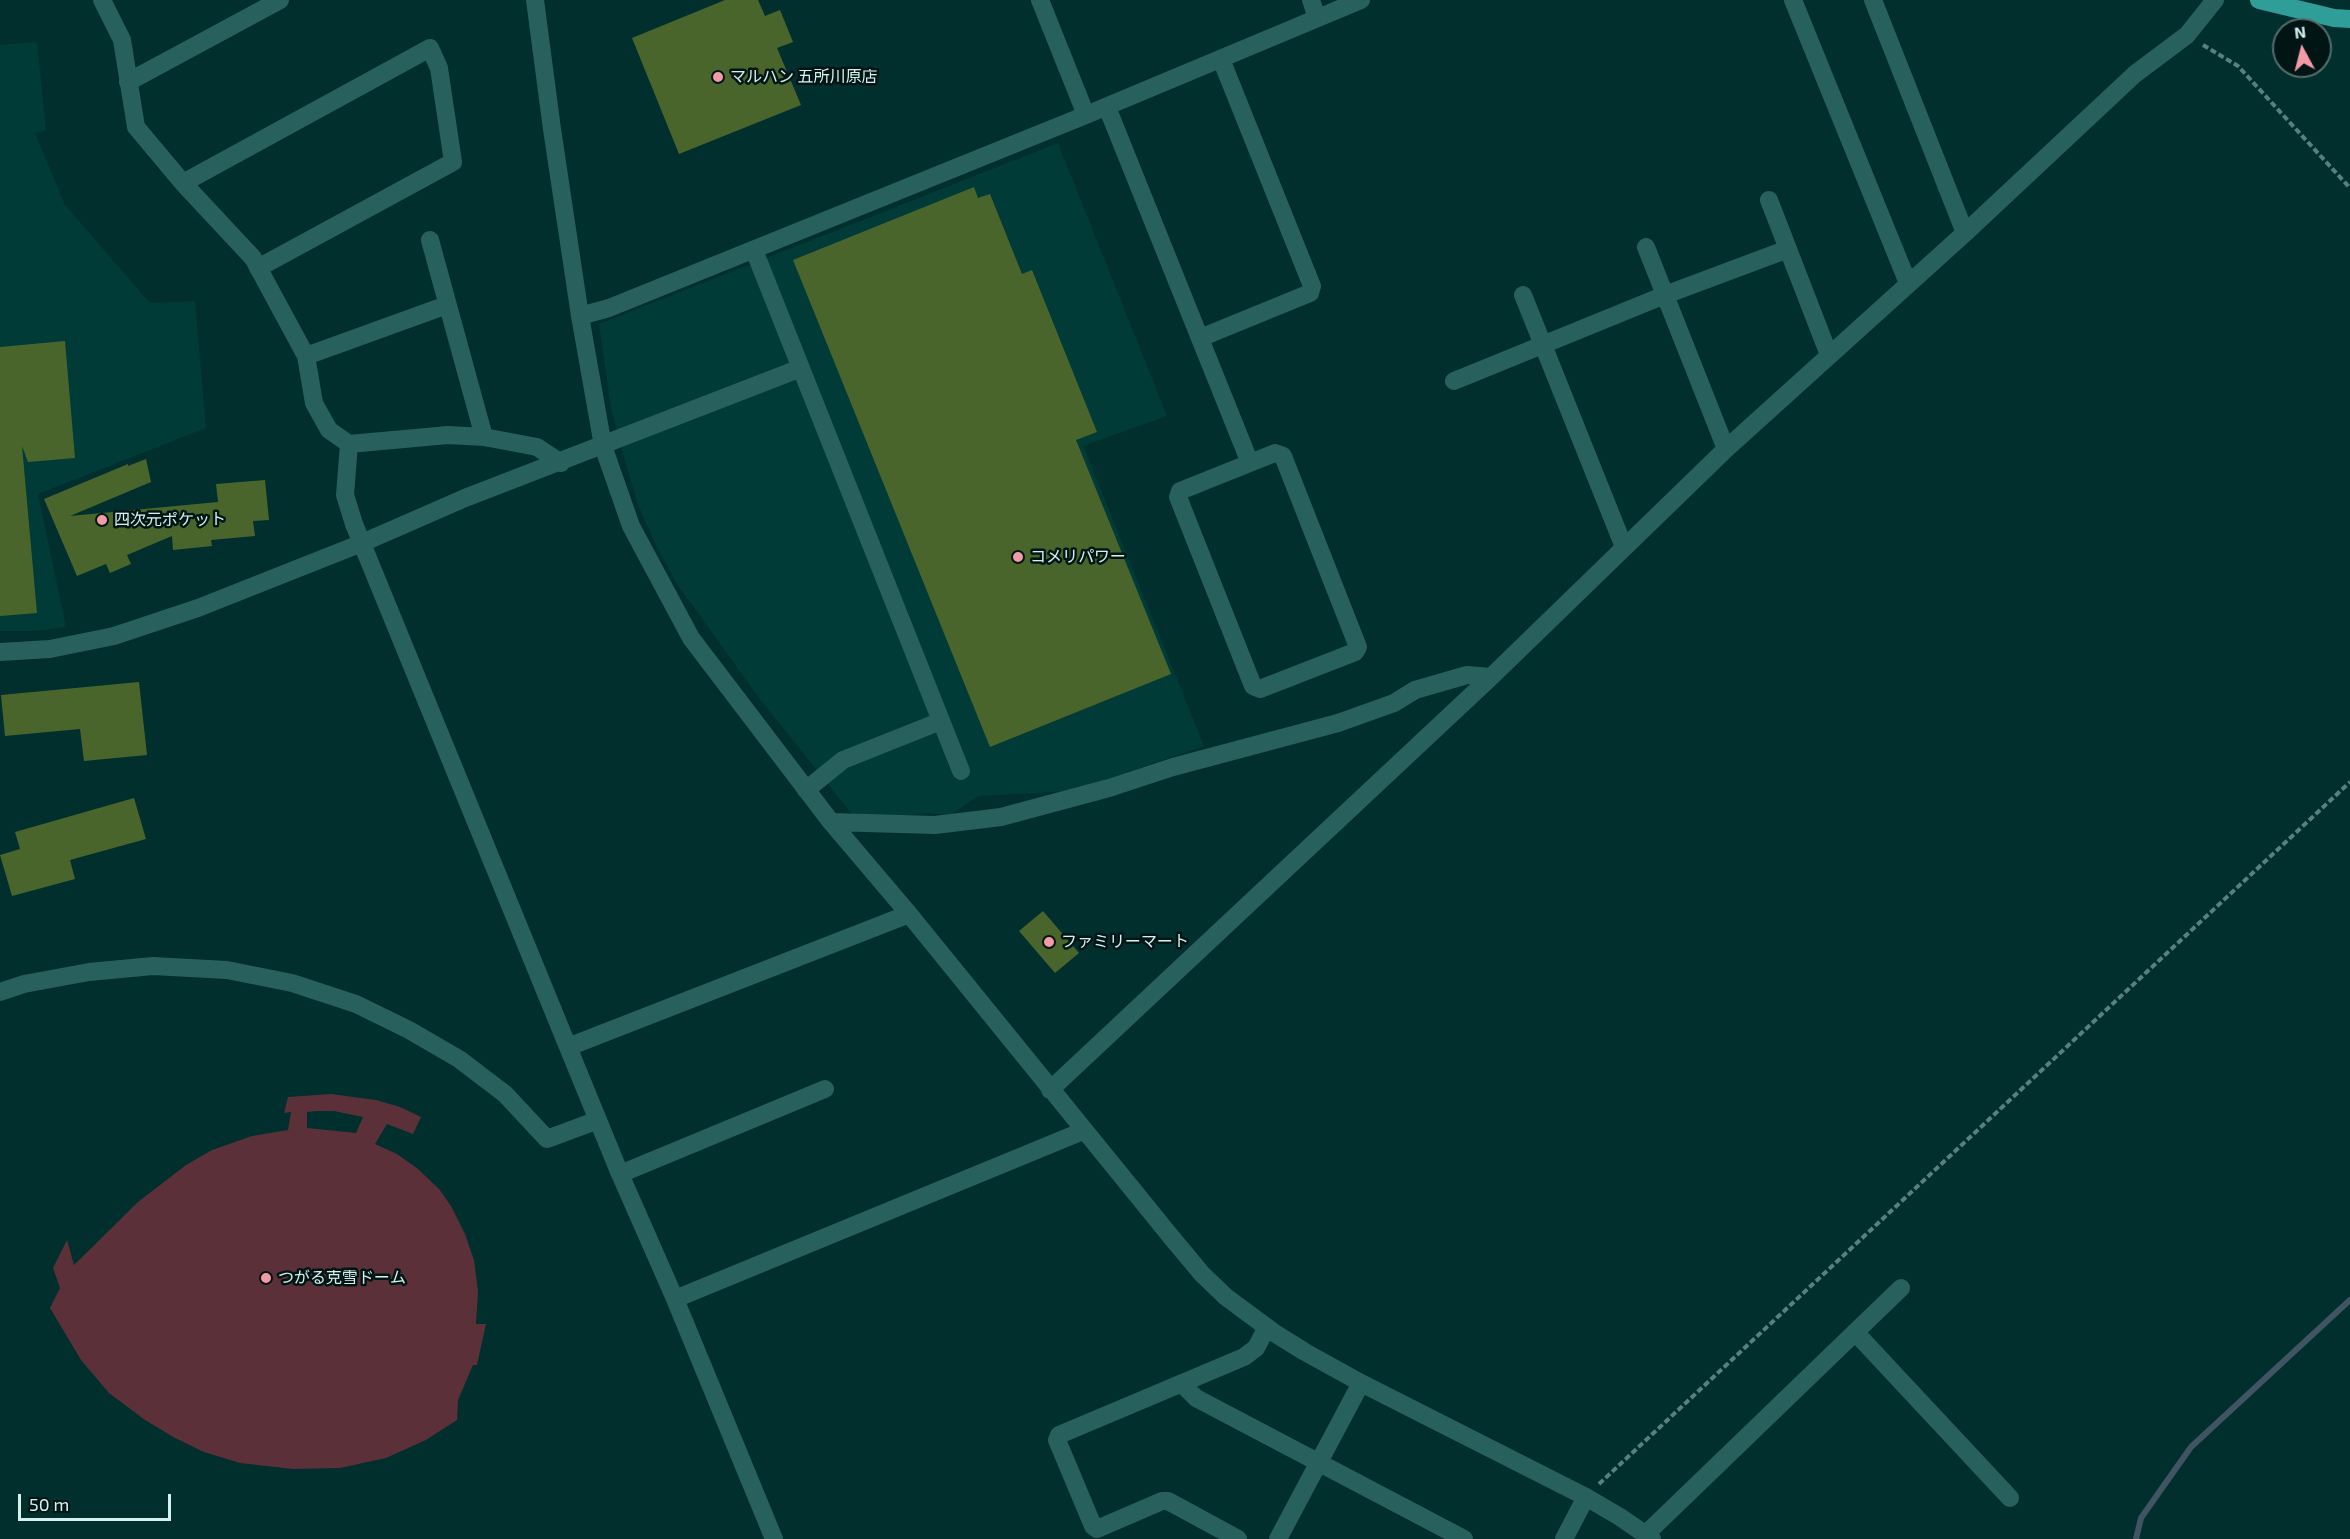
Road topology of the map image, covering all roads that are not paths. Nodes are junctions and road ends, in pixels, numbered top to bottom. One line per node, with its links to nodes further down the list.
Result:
1 (102, 0): 14 (street)
2 (280, 0): 14 (street)
3 (535, 0): 29 (street)
4 (1040, 0): 16 (street)
5 (1311, 0): 11 (street)
6 (1361, 0): 11 (street)
7 (1792, 0): 25 (street)
8 (1873, 0): 19 (street)
9 (2215, 0): 19 (street)
10 (2259, 0): 12 (main road)
11 (1317, 18): 13 (street)
12 (2350, 19)
13 (1221, 59): 15 (street); 30 (street)
14 (129, 82): 17 (street)
15 (1107, 107): 16 (street); 30 (street)
16 (1086, 116): 23 (street)
17 (183, 183): 24 (street); 24 (street)
18 (1769, 200): 22 (street)
19 (1965, 233): 25 (street)
20 (430, 240): 28 (street)
21 (1646, 247): 27 (street)
22 (1788, 249): 27 (street); 32 (street)
23 (754, 250): 29 (street); 34 (street)
24 (258, 268): 33 (street)
25 (1908, 283): 32 (street)
26 (1523, 295): 31 (street)
27 (1665, 295): 31 (street); 39 (street)
28 (447, 305): 33 (street); 36 (street)
29 (580, 316): 38 (street)
30 (1200, 338): 41 (street)
31 (1542, 346): 35 (street); 43 (street)
32 (1829, 355): 39 (street)
33 (306, 356): 37 (street)
34 (801, 368): 38 (street); 46 (street)
35 (1454, 381)
36 (484, 437): 37 (street); 40 (street)
37 (349, 444): 42 (street)
38 (603, 446): 40 (street); 48 (street)
39 (1726, 449): 43 (street)
40 (561, 463): 42 (street)
41 (1250, 463): 41 (street)
42 (362, 543): 44 (street); 52 (street)
43 (1624, 548): 45 (street)
44 (0, 652)
45 (1491, 677): 49 (street); 54 (street)
46 (941, 721): 47 (street); 48 (street)
47 (961, 771)
48 (806, 790): 49 (street)
49 (831, 822): 50 (street)
50 (909, 914): 52 (street); 54 (street)
51 (0, 992): 55 (street)
52 (568, 1047): 55 (street)
53 (825, 1089): 57 (street)
54 (1050, 1090): 56 (street)
55 (598, 1120): 57 (street)
56 (1083, 1131): 59 (street); 60 (street)
57 (620, 1174): 59 (street)
58 (1901, 1288): 61 (street)
59 (675, 1299): 69 (street)
60 (1267, 1328): 62 (street); 63 (street)
61 (1855, 1332): 66 (street); 68 (street)
62 (1361, 1383): 64 (street); 65 (street)
63 (1182, 1384): 64 (street); 67 (street)
64 (1319, 1462): 70 (street); 71 (street)
65 (1586, 1497): 68 (street); 72 (street)
66 (2010, 1498)
67 (1227, 1537)
68 (1649, 1537)
69 (774, 1539)
70 (1278, 1539)
71 (1464, 1539)
72 (1564, 1539)

